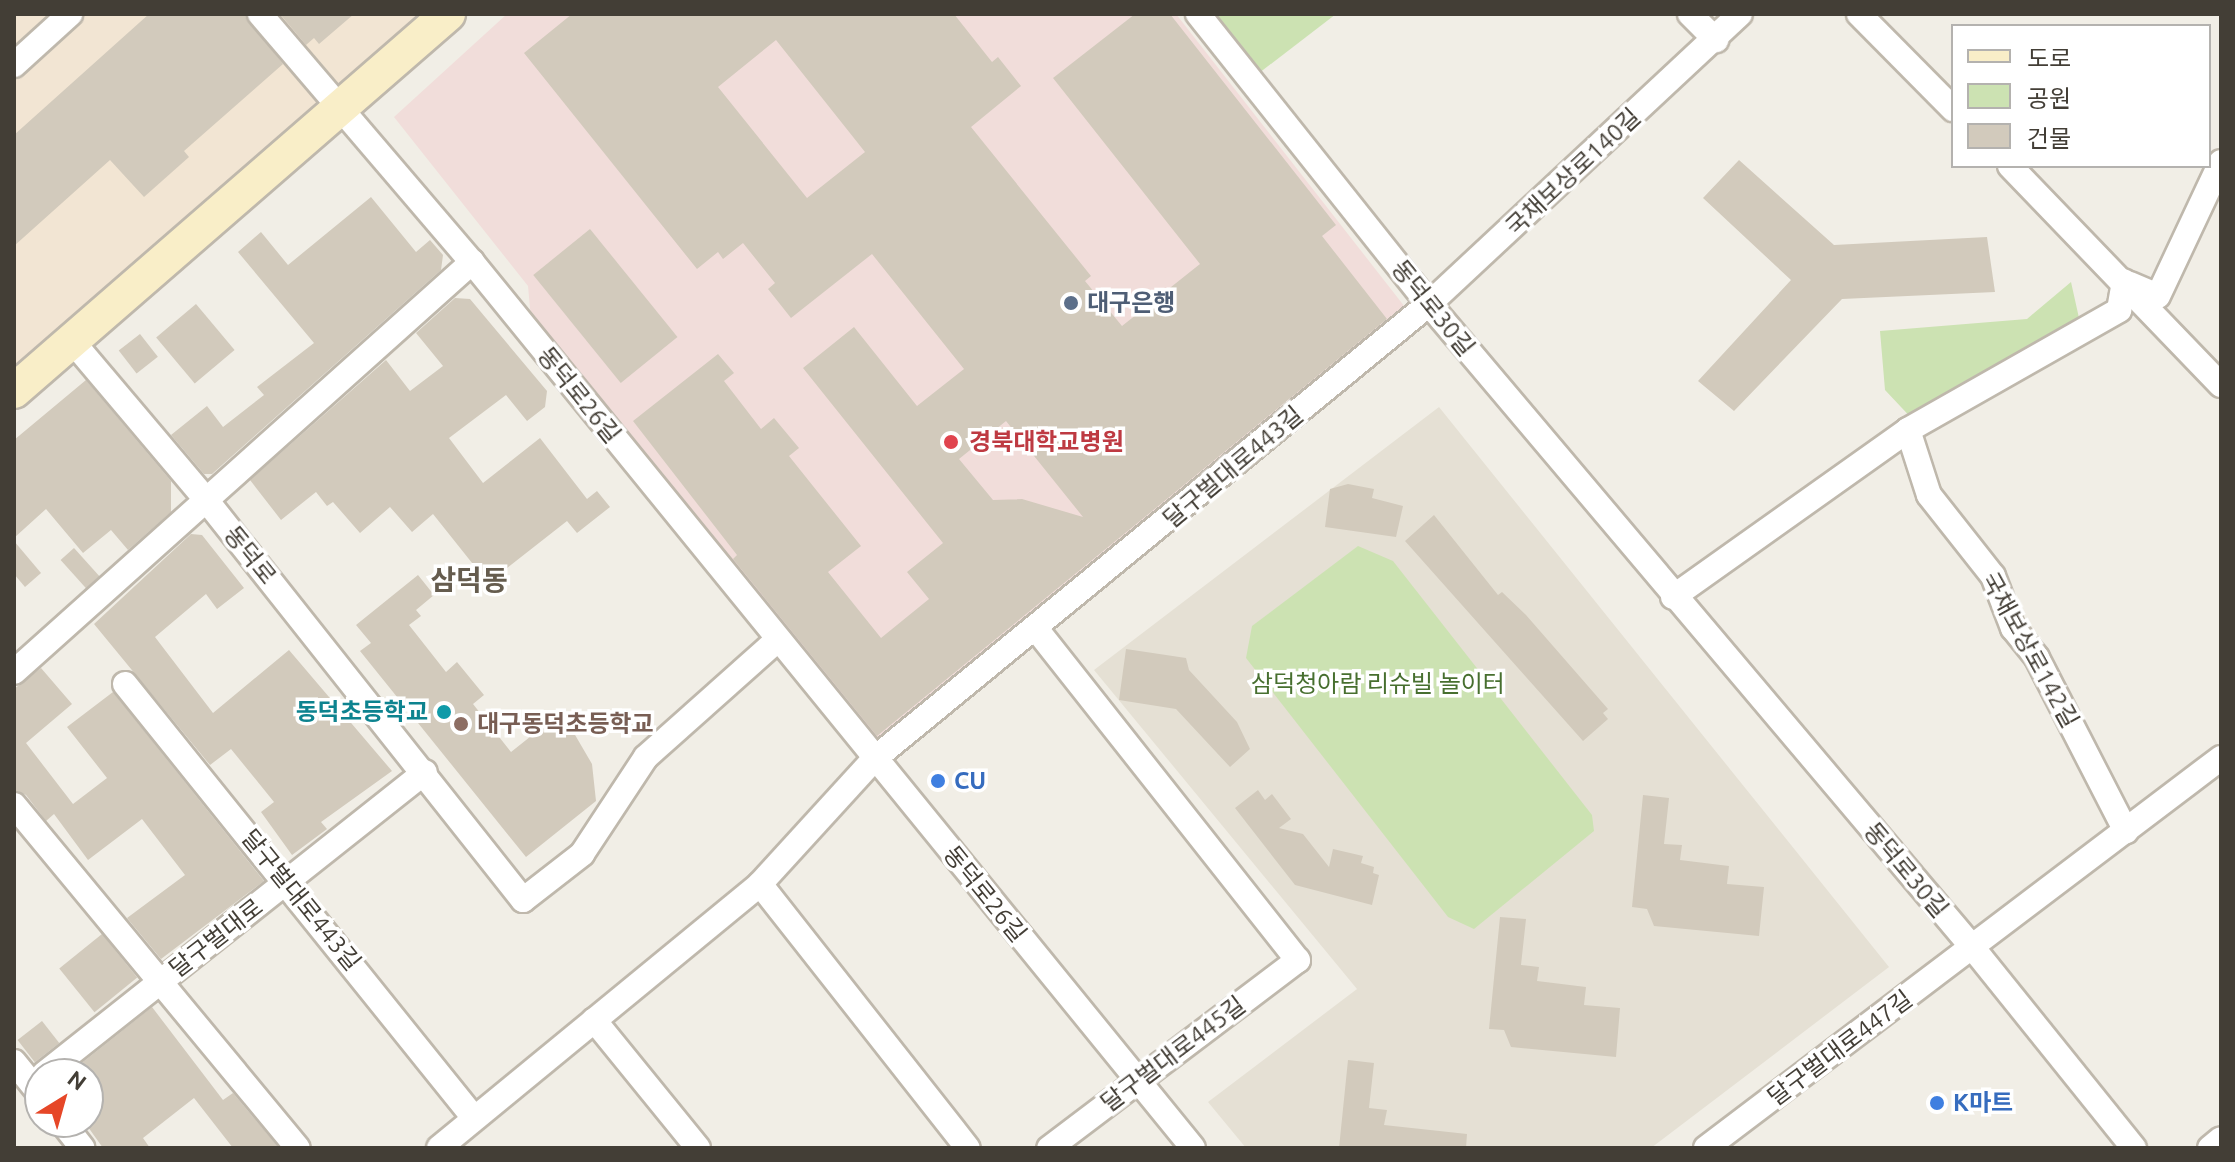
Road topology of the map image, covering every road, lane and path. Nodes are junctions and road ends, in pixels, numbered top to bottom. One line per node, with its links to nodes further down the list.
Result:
1 (70, 14): 9 (street)
2 (260, 14): 10 (street)
3 (448, 14): 10 (main road)
4 (1198, 14): 16 (street, 동덕로30길)
5 (1690, 14): 8 (street)
6 (1740, 14): 8 (street, 국채보상로140길)
7 (1859, 14): 11 (street)
8 (1716, 40): 16 (street, 국채보상로140길)
9 (14, 65)
10 (341, 107): 14 (street, 동덕로26길); 17 (main road)
11 (1951, 107)
12 (2221, 162): 15 (street)
13 (2012, 168): 15 (street)
14 (472, 262): 21 (street); 24 (street, 동덕로26길)
15 (2124, 281): 18 (street); 20 (street)
16 (1429, 304): 22 (street, 동덕로30길); 23 (street, 달구벌대로443길)
17 (72, 341): 19 (main road); 21 (street, 동덕로)
18 (2221, 385)
19 (14, 391)
20 (1908, 430): 22 (street); 31 (street, 국채보상로142길)
21 (207, 501): 25 (street); 29 (street, 동덕로)
22 (1673, 597): 34 (street, 동덕로30길)
23 (1037, 630): 27 (street, 달구벌대로443길); 38 (street, 달구벌대로445길)
24 (776, 641): 27 (street, 동덕로26길); 29 (street, 동덕로)
25 (14, 672)
26 (125, 684): 32 (street, 달구벌대로443길)
27 (874, 759): 33 (street, 달구벌대로443길); 38 (street, 동덕로26길)
28 (2220, 761): 31 (street)
29 (425, 772): 32 (street, 달구벌대로)
30 (14, 805): 35 (street)
31 (2126, 831): 34 (street)
32 (287, 882): 35 (street, 달구벌대로); 39 (street, 달구벌대로443길)
33 (760, 884): 36 (street, 달구벌대로443길); 44 (street)
34 (1973, 948): 47 (street, 달구벌대로447길); 48 (street, 동덕로30길)
35 (158, 983): 37 (street, 달구벌대로); 41 (street)
36 (594, 1020): 39 (street, 달구벌대로443길); 43 (street)
37 (67, 1058)
38 (1136, 1079): 45 (street, 달구벌대로445길); 46 (street, 동덕로26길)
39 (474, 1118): 42 (street, 달구벌대로443길)
40 (2221, 1139): 49 (street)
41 (298, 1148)
42 (439, 1148)
43 (698, 1148)
44 (968, 1148)
45 (1049, 1148)
46 (1193, 1148)
47 (1706, 1148)
48 (2134, 1148)
49 (2210, 1148)

